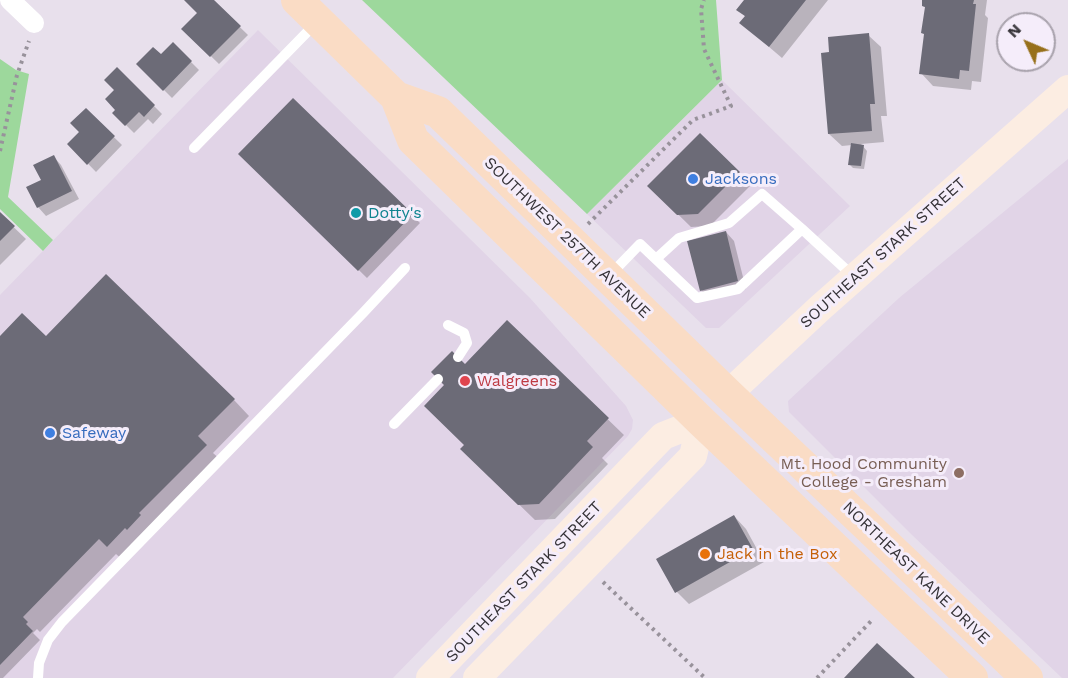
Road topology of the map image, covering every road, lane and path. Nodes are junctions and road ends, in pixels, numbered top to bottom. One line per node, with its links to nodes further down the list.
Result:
1 (10, 0): 4 (street)
2 (704, 0): 10 (path)
3 (308, 10): 6 (main road, SOUTHWEST 257TH AVENUE); 7 (lane)
4 (34, 23): 8 (path)
5 (1068, 89): 14 (main road, SOUTHEAST STARK STREET)
6 (396, 97): 10 (main road, SOUTHWEST 257TH AVENUE); 19 (main road, SOUTHWEST 257TH AVENUE)
7 (194, 148)
8 (0, 151)
9 (802, 229): 11 (lane); 11 (lane); 14 (lane)
10 (570, 241): 13 (main road, SOUTHWEST 257TH AVENUE)
11 (656, 259): 13 (lane)
12 (405, 268): 23 (lane)
13 (608, 277): 18 (main road, SOUTHWEST 257TH AVENUE)
14 (854, 277): 18 (main road, SOUTHEAST STARK STREET)
15 (448, 325): 16 (lane)
16 (458, 357)
17 (438, 379): 20 (lane)
18 (728, 394): 19 (main road, SOUTHEAST STARK STREET); 29 (main road, NORTHEAST KANE DRIVE)
19 (701, 421): 21 (main road, SOUTHEAST STARK STREET); 22 (main road); 24 (main road, SOUTHEAST STARK STREET)
20 (394, 424)
21 (586, 566): 25 (main road, SOUTHEAST STARK STREET); 26 (path)
22 (890, 601): 27 (path); 28 (main road)
23 (38, 678)
24 (430, 678)
25 (477, 678)
26 (705, 678)
27 (817, 678)
28 (972, 678)
29 (1027, 678)

